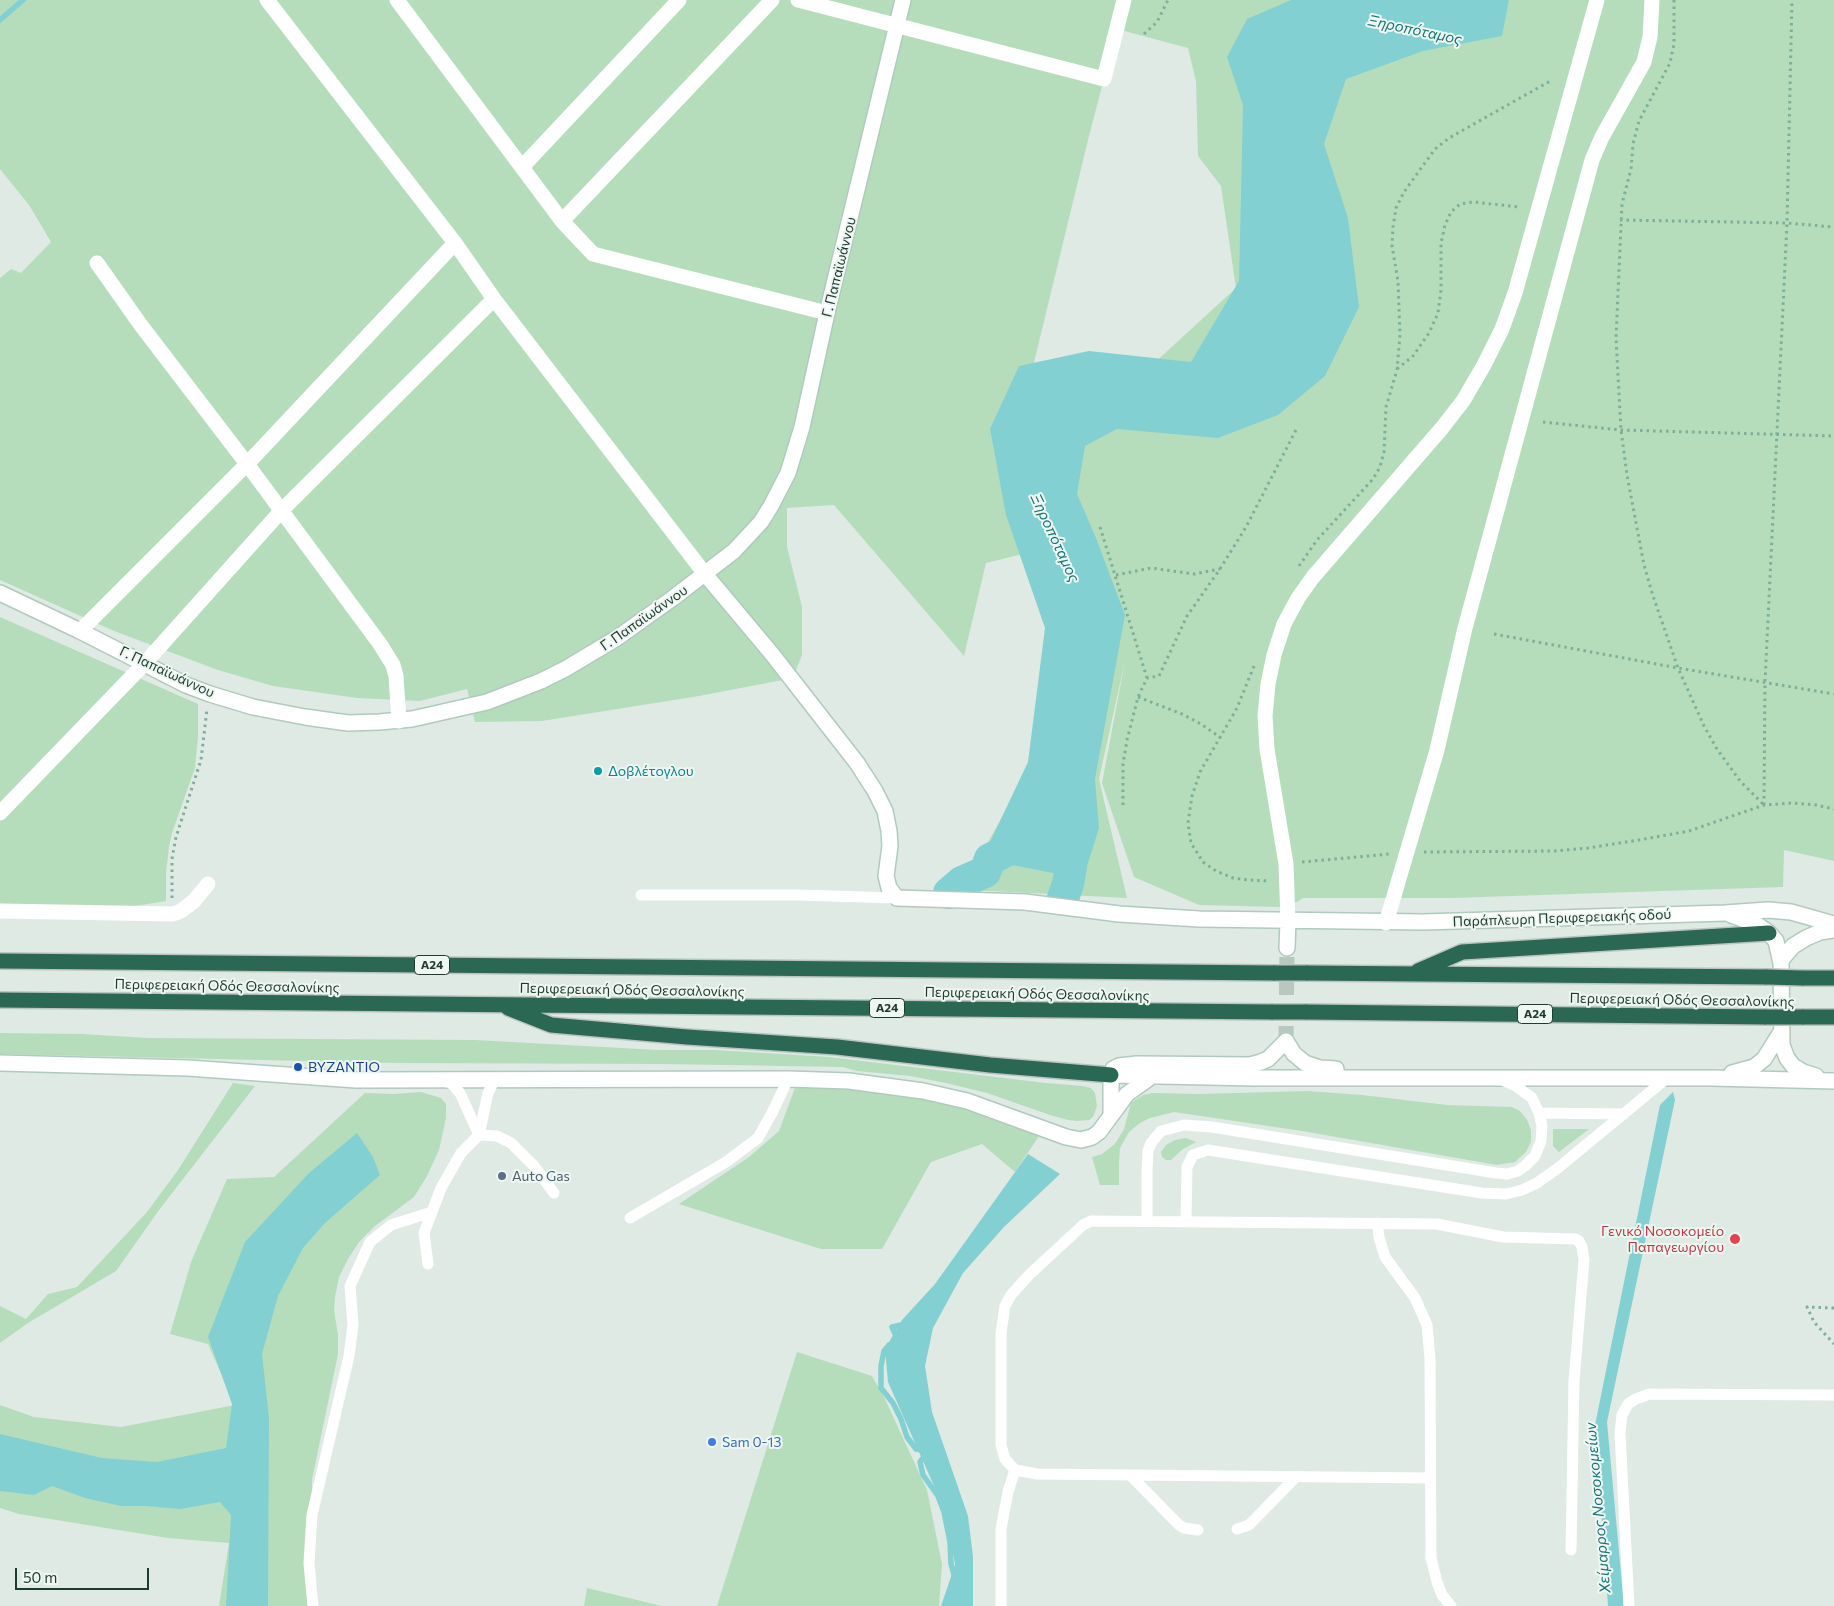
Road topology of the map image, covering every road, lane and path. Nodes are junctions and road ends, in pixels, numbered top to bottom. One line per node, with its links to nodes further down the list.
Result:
1 (267, 0): 22 (street)
2 (397, 0): 16 (street)
3 (679, 0): 16 (street)
4 (772, 0): 19 (street)
5 (798, 0): 13 (street)
6 (903, 0): 13 (street, Γ. Παπαϊωάννου)
7 (1124, 0): 13 (street)
8 (1168, 0): 14 (path)
9 (1597, 0): 54 (street)
10 (1652, 0): 53 (street)
11 (1674, 0): 18 (path)
12 (1792, 0): 20 (path)
13 (897, 26): 25 (street, Γ. Παπαϊωάννου)
14 (1144, 34)
15 (1552, 80): 17 (path)
16 (522, 167): 19 (street)
17 (1520, 208)
18 (1620, 220): 20 (path); 28 (path)
19 (562, 221): 25 (street)
20 (1786, 223): 21 (path); 29 (path)
21 (1834, 227)
22 (454, 243): 24 (street); 31 (street)
23 (97, 263): 31 (street)
24 (494, 299): 32 (street); 35 (street)
25 (827, 313): 35 (street, Γ. Παπαϊωάννου)
26 (1543, 422): 28 (path)
27 (1297, 428): 34 (path)
28 (1621, 430): 29 (path); 41 (path)
29 (1777, 435): 30 (path); 43 (path)
30 (1834, 436)
31 (247, 464): 32 (street); 38 (street)
32 (282, 510): 40 (street); 47 (street)
33 (1100, 527): 36 (path)
34 (1220, 569): 36 (path); 42 (path)
35 (705, 574): 47 (street, Γ. Παπαϊωάννου); 57 (street)
36 (1116, 575): 42 (path)
37 (0, 593): 38 (street, Γ. Παπαϊωάννου)
38 (80, 631): 40 (street, Γ. Παπαϊωάννου)
39 (1494, 634): 41 (path)
40 (145, 663): 44 (street, Γ. Παπαϊωάννου); 52 (street)
41 (1678, 668): 43 (path); 50 (path)
42 (1147, 678): 46 (path)
43 (1765, 682): 45 (path); 50 (path)
44 (210, 694): 47 (street, Γ. Παπαϊωάννου); 60 (path)
45 (1834, 694)
46 (1138, 697): 48 (path); 49 (path)
47 (399, 721)
48 (1221, 738)
49 (1124, 805)
50 (1764, 805): 51 (path); 53 (path)
51 (1834, 810)
52 (0, 813)
53 (1405, 853): 54 (path); 62 (street)
54 (1286, 864): 61 (street)
55 (208, 884): 60 (street)
56 (641, 895): 57 (lane)
57 (897, 898): 61 (street, Παράπλευρη Περιφερειακής οδού)
58 (0, 912): 60 (street)
59 (1725, 913): 62 (street, Παράπλευρη Περιφερειακής οδού); 63 (street, Παράπλευρη Περιφερειακής οδού); 65 (street)
60 (173, 914)
61 (1288, 921): 62 (street, Παράπλευρη Περιφερειακής οδού); 66 (street)
62 (1386, 923)
63 (1834, 924)
64 (1834, 930): 67 (street)
65 (1769, 933): 67 (street); 69 (highway)
66 (1287, 948)
67 (1781, 960): 74 (street)
68 (0, 961): 69 (highway, Περιφερειακή Οδός Θεσσαλονίκης / Α24, bridge)
69 (1412, 974): 70 (highway, Περιφερειακή Οδός Θεσσαλονίκης / Α24, bridge)
70 (1834, 978)
71 (0, 1000): 72 (highway, Περιφερειακή Οδός Θεσσαλονίκης / Α24)
72 (500, 1005): 73 (highway, Περιφερειακή Οδός Θεσσαλονίκης / Α24, bridge); 76 (highway)
73 (1834, 1017)
74 (1782, 1032): 81 (street); 85 (street)
75 (0, 1064): 83 (street)
76 (1110, 1075): 77 (street); 78 (street); 88 (street)
77 (1151, 1077): 78 (street); 88 (street)
78 (1455, 1078): 79 (street)
79 (1492, 1078): 80 (street); 86 (lane)
80 (1667, 1078): 81 (street); 87 (lane)
81 (1711, 1078): 85 (street)
82 (788, 1079): 84 (street); 88 (street); 92 (lane)
83 (434, 1080): 84 (street); 89 (lane)
84 (500, 1080): 89 (lane)
85 (1834, 1081)
86 (1540, 1113): 87 (lane); 93 (lane)
87 (1624, 1114): 94 (lane)
88 (1112, 1116)
89 (479, 1135): 90 (lane); 91 (lane)
90 (554, 1193)
91 (432, 1212): 96 (lane); 107 (lane)
92 (630, 1218)
93 (1147, 1221): 94 (lane); 100 (lane)
94 (1186, 1221): 95 (lane)
95 (1377, 1223): 103 (lane); 106 (lane)
96 (428, 1264)
97 (1834, 1308): 98 (path)
98 (1834, 1344)
99 (1834, 1395): 110 (lane)
100 (1015, 1470): 101 (lane); 108 (lane)
101 (1130, 1475): 102 (lane); 105 (lane)
102 (1296, 1477): 103 (lane); 104 (lane)
103 (1430, 1478): 109 (lane)
104 (1237, 1529)
105 (1198, 1530)
106 (1571, 1550)
107 (313, 1606)
108 (1001, 1606)
109 (1451, 1606)
110 (1629, 1606)

